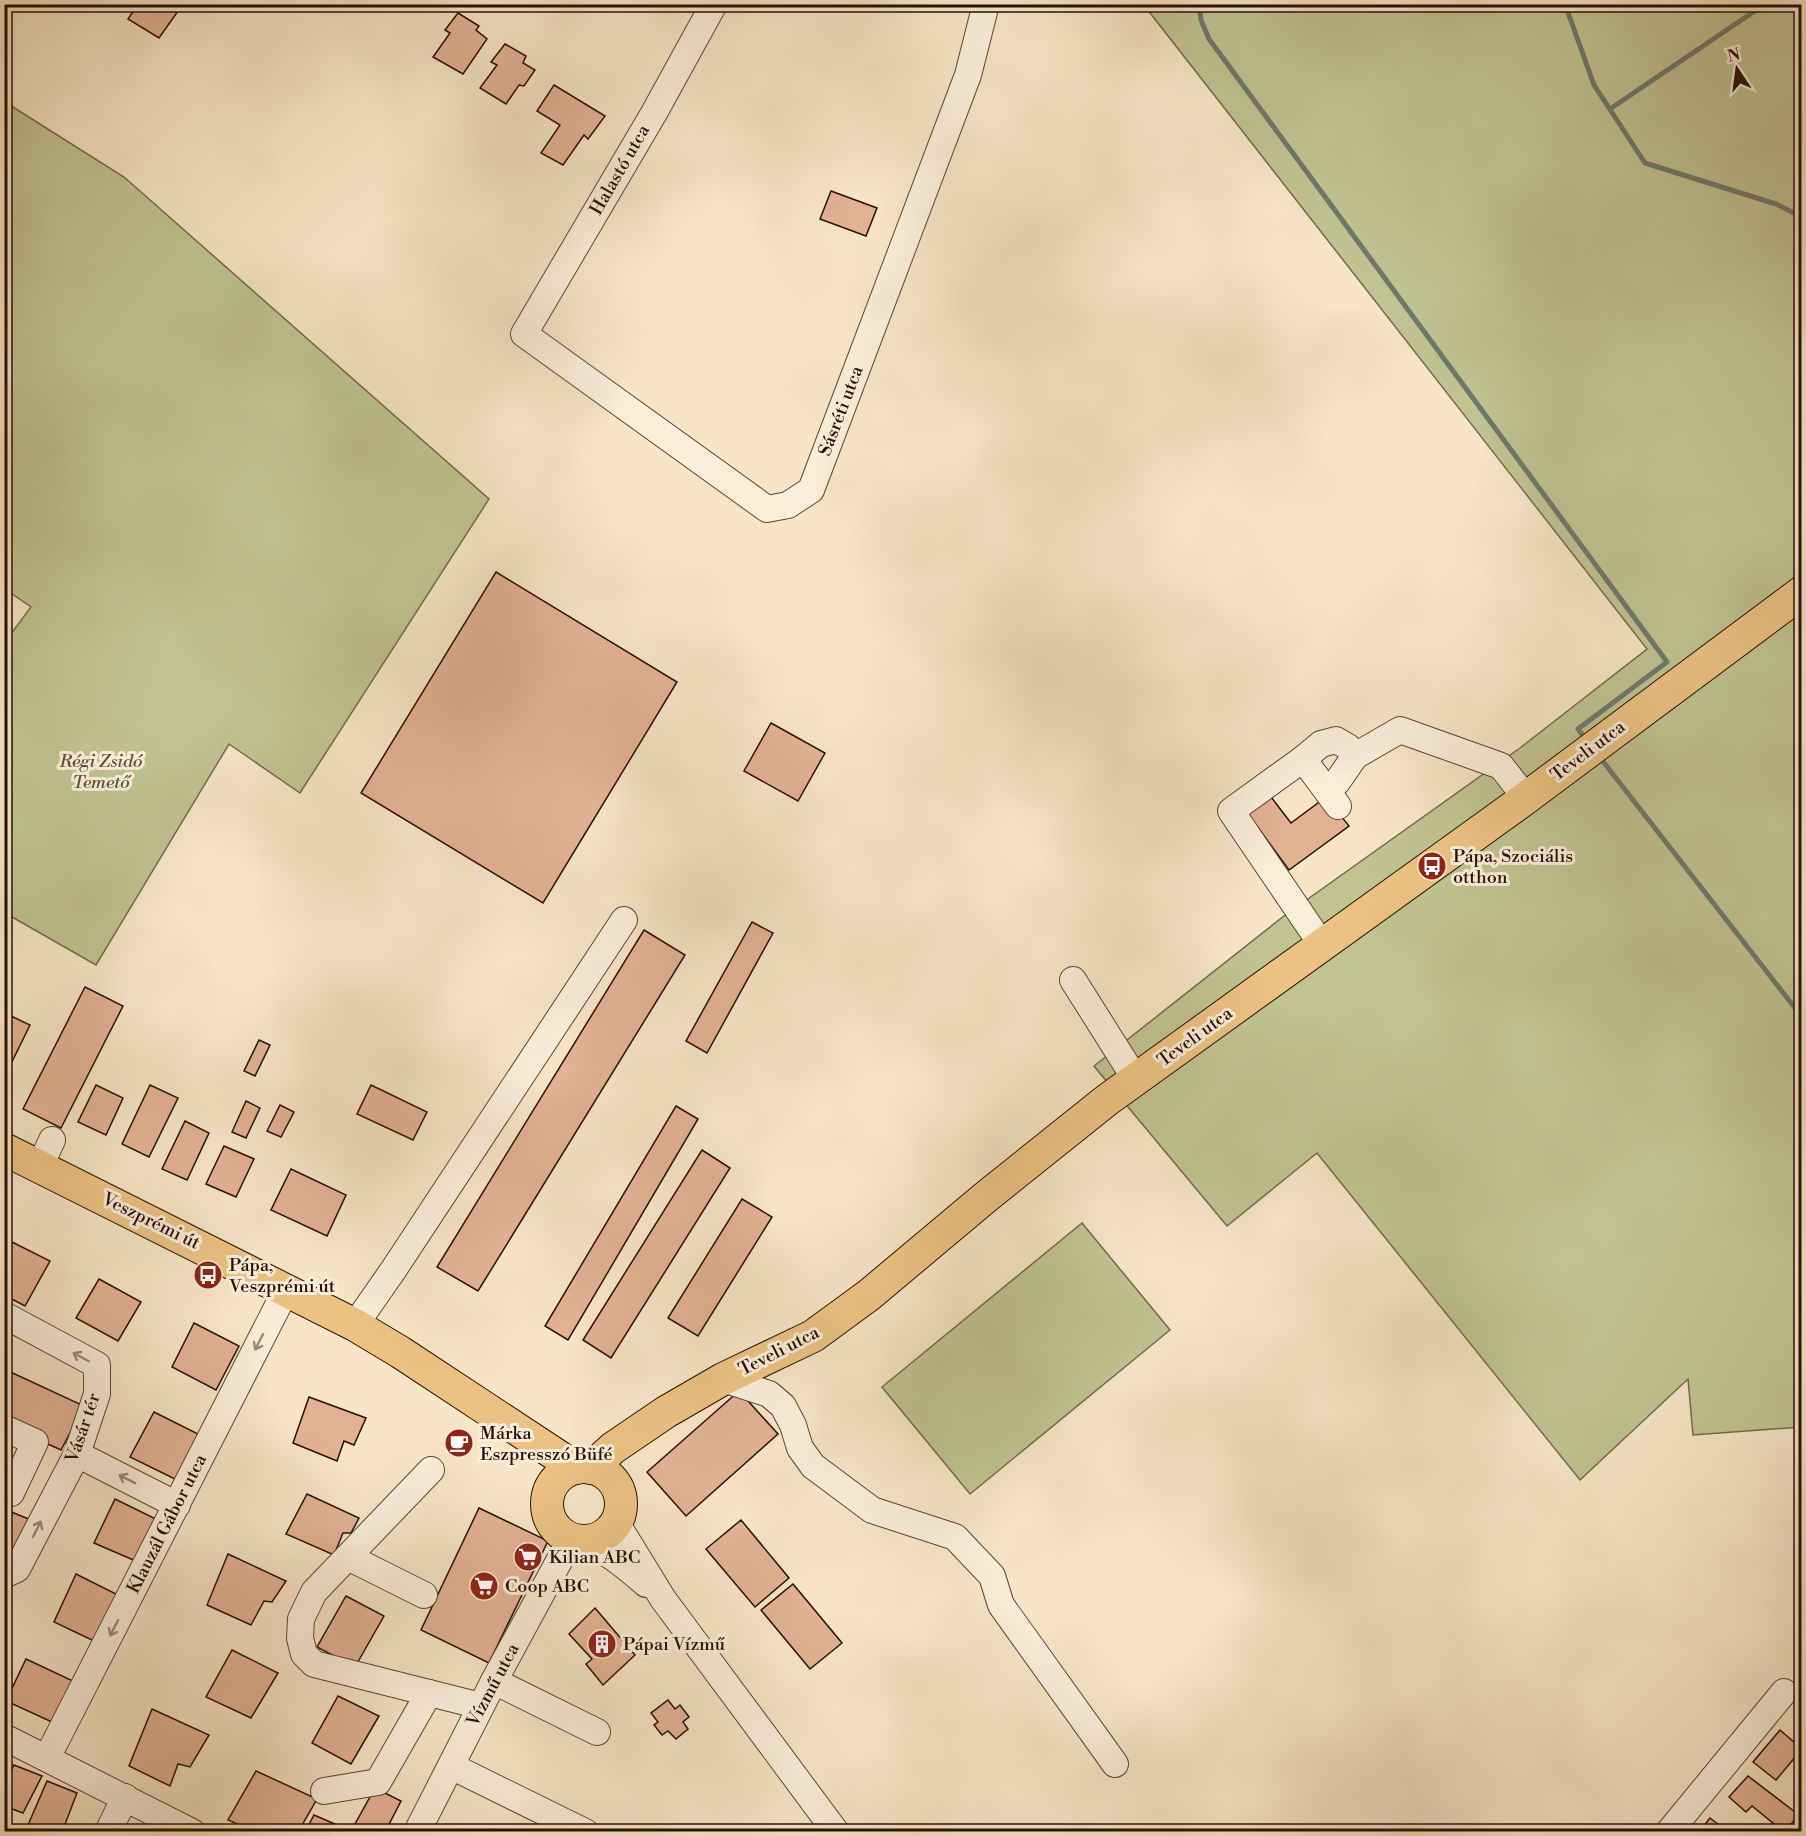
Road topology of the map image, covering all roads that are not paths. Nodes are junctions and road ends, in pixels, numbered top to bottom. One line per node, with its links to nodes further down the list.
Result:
1 (714, 4): 3 (street, Halastó utca)
2 (986, 4): 3 (street, Sásréti utca)
3 (524, 333)
4 (1802, 592): 7 (main road, Teveli utca)
5 (1355, 756): 6 (street); 6 (street); 7 (street)
6 (1303, 759): 9 (street)
7 (1526, 798): 9 (main road, Teveli utca)
8 (624, 920): 15 (street)
9 (1322, 945): 11 (main road, Teveli utca)
10 (1073, 980): 11 (street)
11 (1136, 1080): 16 (main road, Teveli utca)
12 (4, 1149): 13 (main road, Veszprémi út)
13 (286, 1290): 15 (main road, Veszprémi út); 25 (street, Klauzál Gábor utca, one-way to 25)
14 (4, 1315): 20 (street, Vásár tér, one-way to 14)
15 (355, 1325): 17 (main road, Veszprémi út)
16 (723, 1379): 18 (main road, Teveli utca); 39 (street)
17 (482, 1406): 21 (main road, Veszprémi út); 24 (main road, Veszprémi út)
18 (666, 1412): 21 (main road, Teveli utca); 26 (main road, Teveli utca)
19 (4, 1428): 23 (street)
20 (77, 1454): 25 (street, one-way to 20); 29 (street, Vásár tér, one-way to 20)
21 (584, 1468): 24 (main road); 26 (main road)
22 (431, 1470): 28 (street)
23 (4, 1490)
24 (548, 1494): 27 (main road)
25 (177, 1505): 38 (street, Klauzál Gábor utca, one-way to 38)
26 (619, 1505): 27 (main road); 31 (street)
27 (575, 1540): 31 (street); 32 (street, Vízmű utca)
28 (348, 1557): 30 (street); 34 (street)
29 (4, 1575)
30 (423, 1595)
31 (663, 1599): 47 (street)
32 (494, 1681): 35 (street, Vízmű utca); 36 (street)
33 (1784, 1692): 48 (street)
34 (429, 1693): 35 (street); 41 (street)
35 (481, 1706): 40 (street, Vízmű utca)
36 (597, 1732)
37 (4, 1737): 38 (street)
38 (47, 1758): 42 (street)
39 (1114, 1764)
40 (451, 1766): 45 (street, Vízmű utca); 46 (street)
41 (324, 1791)
42 (125, 1797): 43 (street); 44 (street)
43 (108, 1832)
44 (192, 1832)
45 (417, 1832)
46 (585, 1832)
47 (836, 1832)
48 (1669, 1832)

